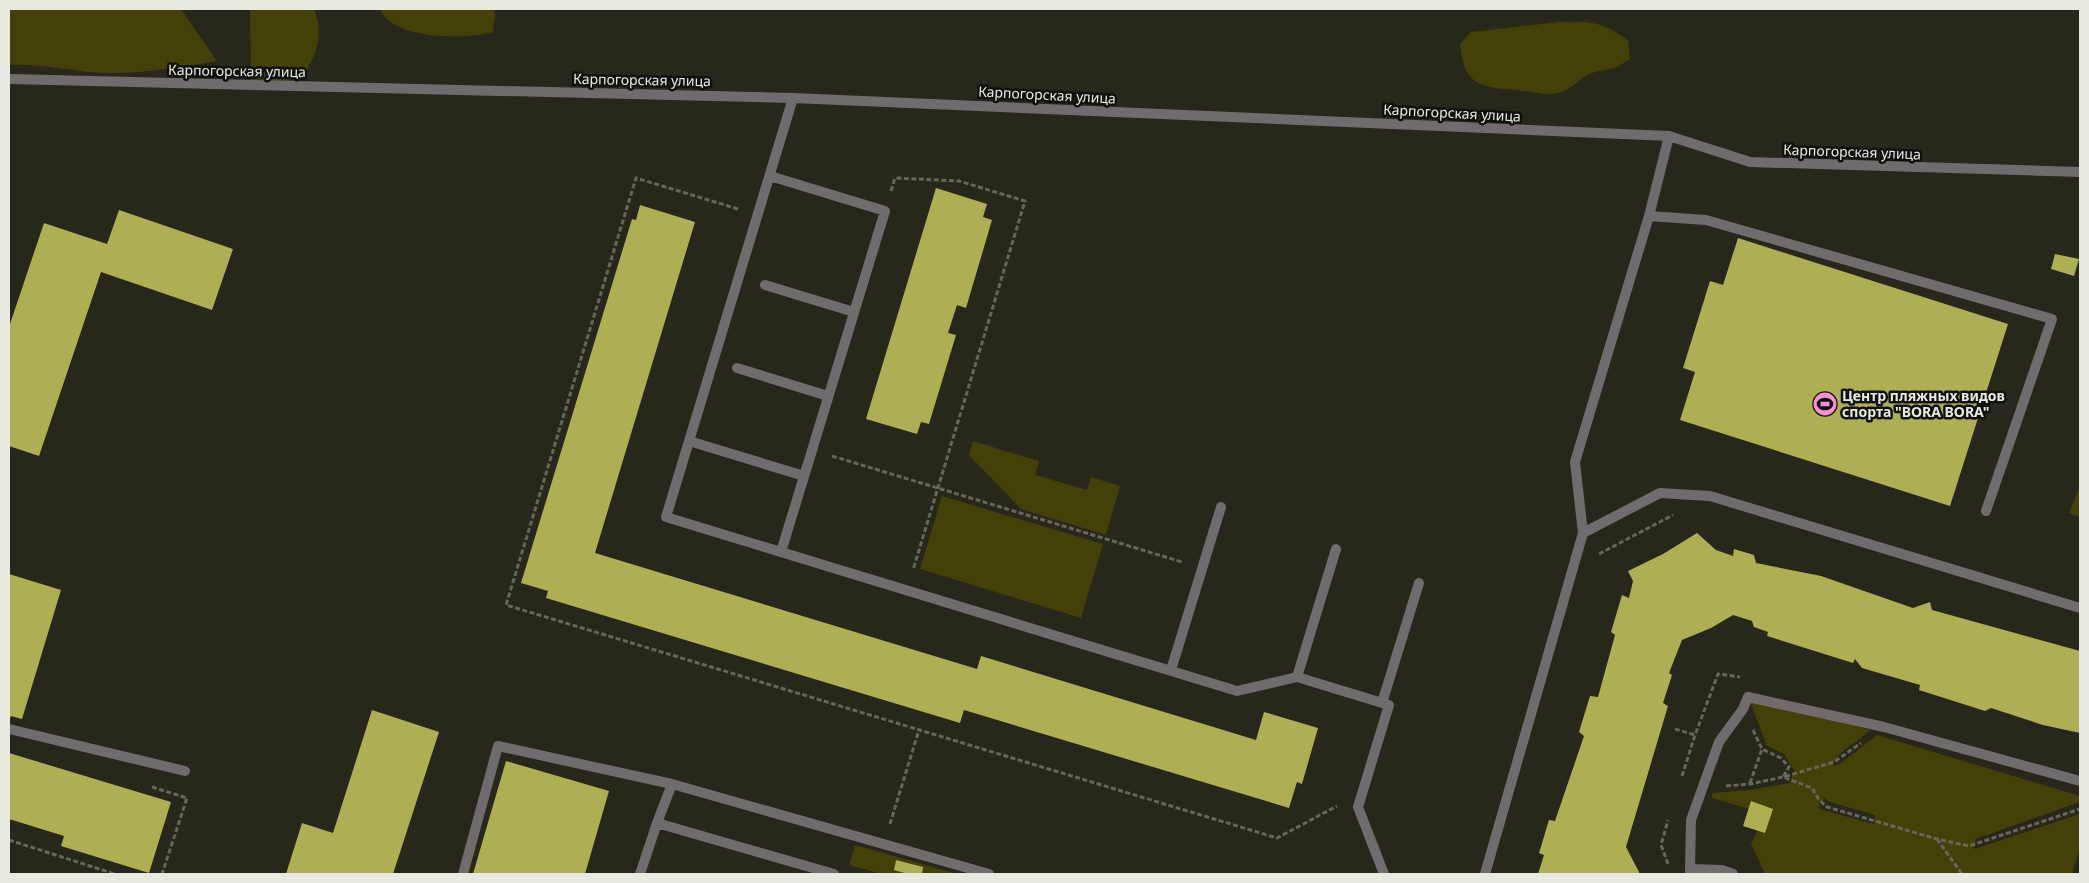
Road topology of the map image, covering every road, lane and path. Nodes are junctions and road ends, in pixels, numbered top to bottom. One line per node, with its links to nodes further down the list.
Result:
1 (9, 79): 2 (street, Карпогорская улица)
2 (793, 98): 3 (street, Карпогорская улица); 5 (street)
3 (1669, 136): 4 (street, Карпогорская улица); 7 (street)
4 (2080, 172)
5 (770, 176): 6 (street); 12 (street)
6 (885, 211): 9 (street); 15 (path)
7 (1649, 216): 17 (street); 19 (street)
8 (765, 285): 9 (street)
9 (854, 312): 11 (street)
10 (736, 368): 11 (street)
11 (828, 396): 13 (street)
12 (689, 441): 14 (street); 21 (street)
13 (812, 450): 14 (street); 15 (path)
14 (804, 476): 21 (street)
15 (937, 488): 23 (path); 25 (path)
16 (1221, 507): 23 (street)
17 (1986, 511)
18 (1680, 512): 22 (path)
19 (1583, 534): 26 (street); 57 (street)
20 (1336, 549): 28 (street)
21 (781, 552): 25 (street)
22 (1597, 555)
23 (1202, 568): 27 (street)
24 (1418, 583): 29 (street)
25 (906, 590): 27 (street)
26 (2080, 608)
27 (1171, 670): 28 (street)
28 (1297, 677): 29 (street)
29 (1382, 703): 56 (street)
30 (1743, 709): 36 (path); 39 (street); 49 (street)
31 (9, 729): 37 (street)
32 (1675, 729): 34 (path)
33 (919, 730): 48 (path)
34 (1695, 735)
35 (1866, 739): 38 (path)
36 (1762, 749): 38 (path); 41 (path)
37 (185, 772)
38 (1783, 777): 41 (path); 46 (path)
39 (2080, 781)
40 (672, 784): 45 (street); 48 (street); 52 (street)
41 (1750, 784): 43 (path)
42 (150, 786): 51 (path)
43 (1721, 786)
44 (2080, 809): 46 (path)
45 (657, 823): 53 (street); 54 (street)
46 (1937, 839): 59 (path)
47 (9, 840): 50 (path)
48 (884, 844): 55 (street)
49 (1690, 872): 58 (street)
50 (115, 874)
51 (162, 874)
52 (463, 874)
53 (640, 874)
54 (834, 874)
55 (989, 874)
56 (1384, 874)
57 (1485, 874)
58 (1733, 874)
59 (1962, 874)

